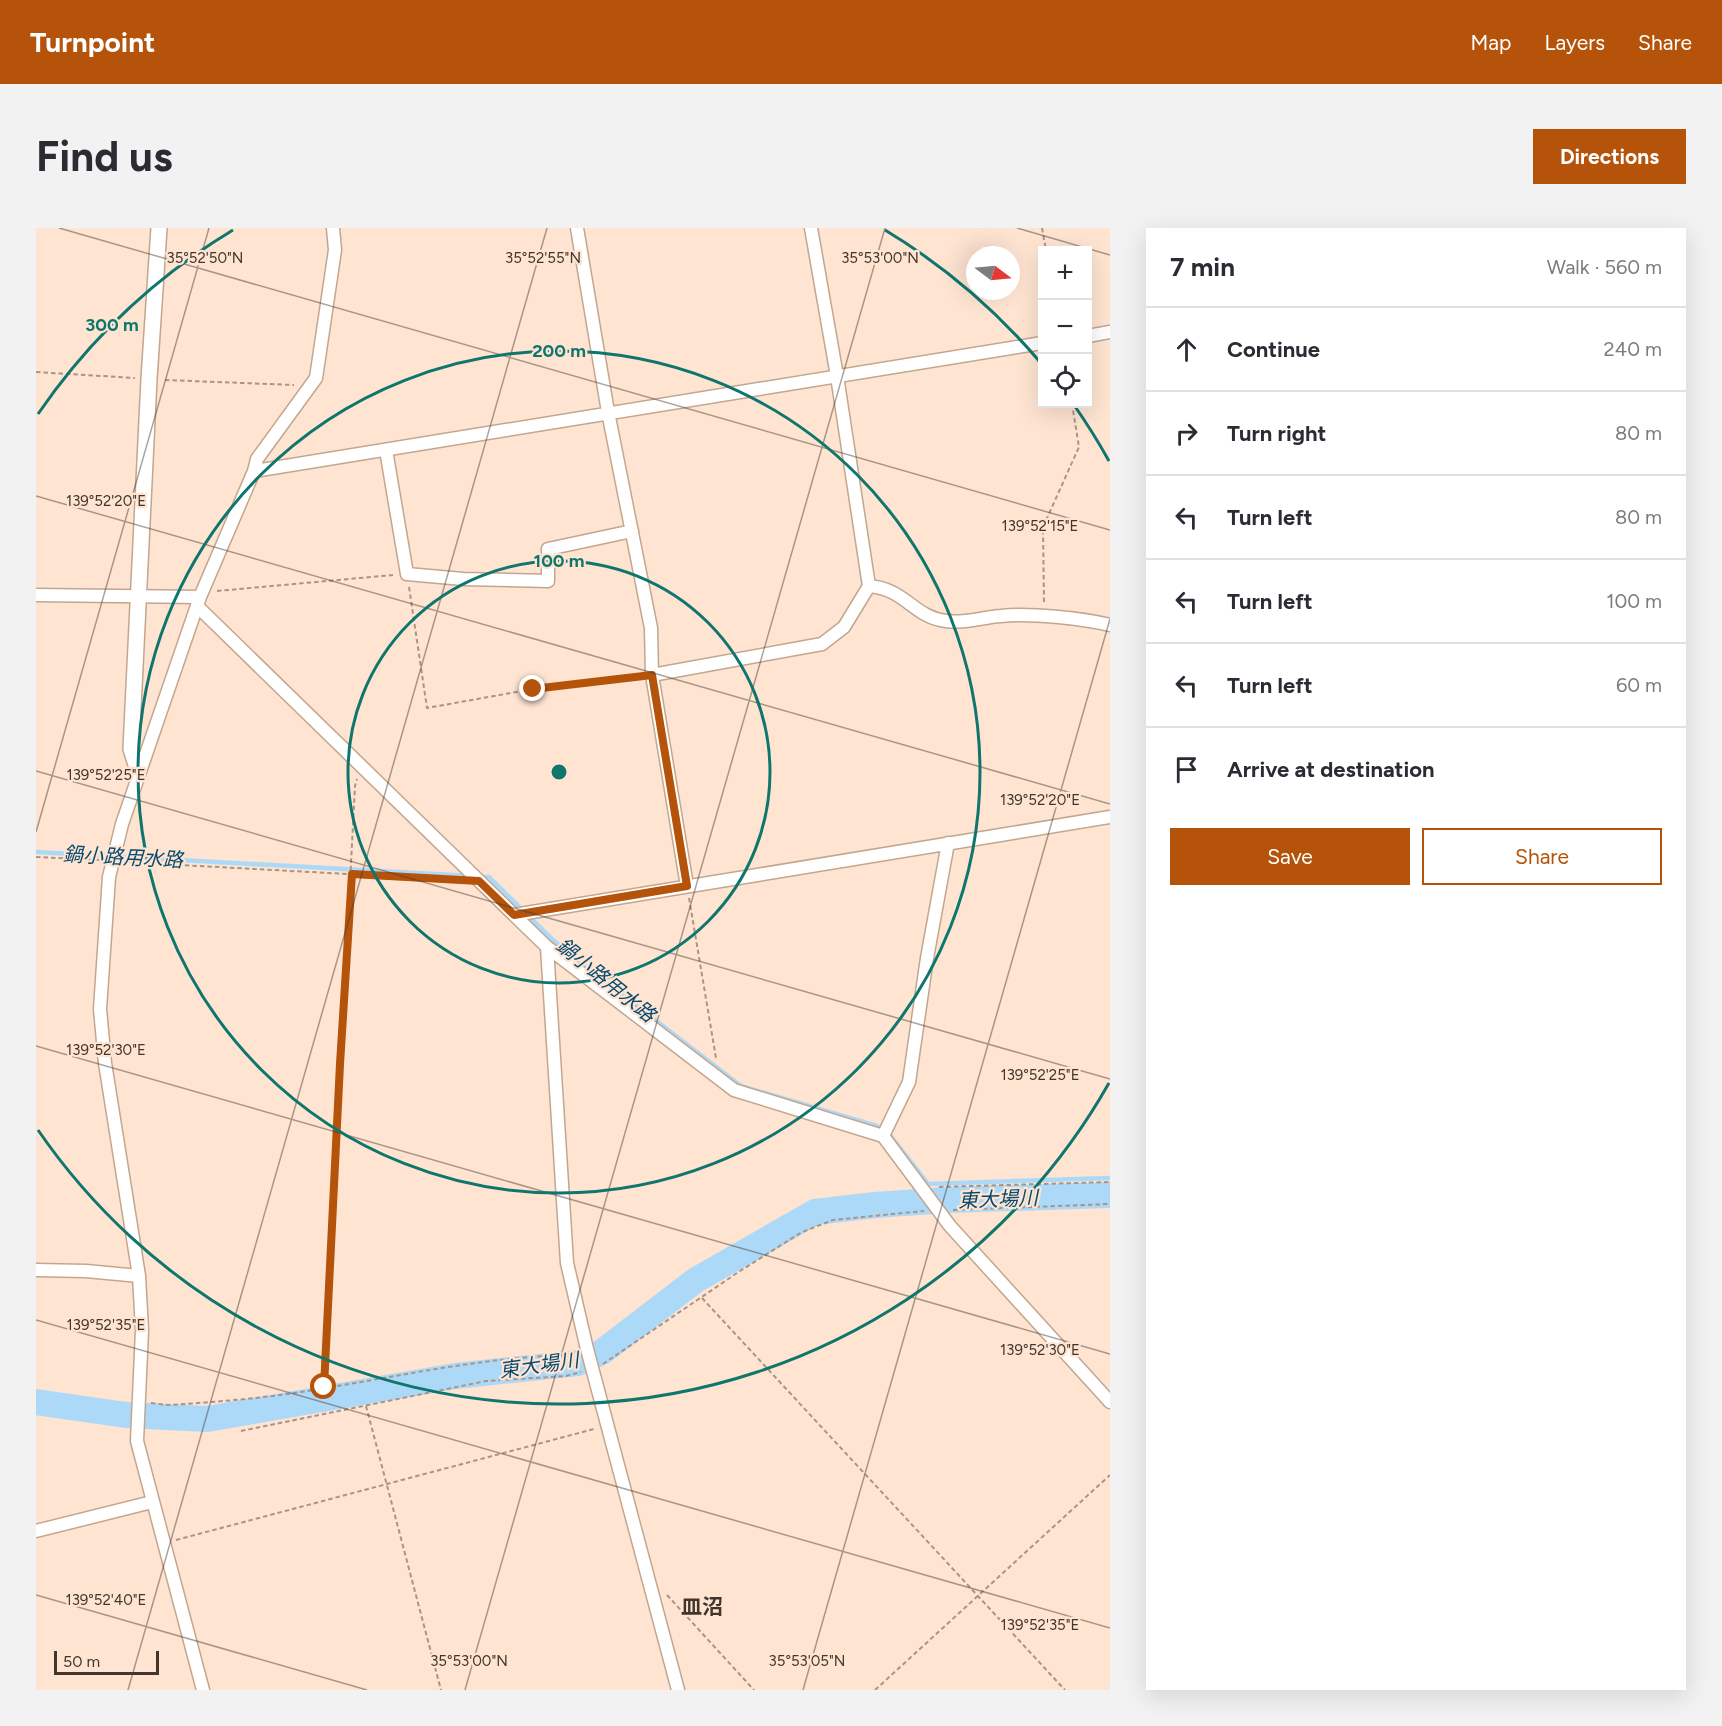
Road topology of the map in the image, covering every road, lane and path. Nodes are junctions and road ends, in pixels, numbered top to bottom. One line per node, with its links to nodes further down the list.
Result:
1 (159, 228): 12 (street)
2 (333, 228): 13 (street)
3 (577, 228): 15 (street)
4 (811, 228): 11 (street)
5 (1042, 228): 6 (path)
6 (1045, 246)
7 (1110, 332): 8 (street)
8 (1092, 335)
9 (1038, 344): 11 (street)
10 (36, 372): 12 (path)
11 (837, 376): 15 (street); 20 (street)
12 (149, 379): 13 (path); 22 (street)
13 (308, 390): 17 (street)
14 (1073, 408): 24 (path)
15 (608, 412): 16 (street); 18 (street)
16 (386, 450): 17 (street); 19 (street)
17 (254, 471): 23 (street)
18 (632, 531): 19 (street); 26 (street)
19 (406, 574): 23 (path); 26 (path)
20 (869, 586): 24 (street); 26 (street)
21 (36, 595): 22 (street)
22 (138, 596): 23 (street); 28 (street)
23 (200, 598): 27 (street); 28 (street)
24 (1044, 617): 25 (street)
25 (1110, 624)
26 (652, 675): 35 (street)
27 (361, 766): 33 (path); 34 (street)
28 (138, 771): 32 (street)
29 (1110, 817): 30 (street)
30 (948, 843): 35 (street); 39 (street)
31 (36, 857): 32 (path)
32 (112, 861): 33 (path); 45 (street)
33 (352, 874): 34 (path); 49 (path)
34 (479, 881): 36 (street)
35 (687, 886): 36 (street); 38 (path)
36 (514, 915): 37 (street)
37 (547, 947): 38 (street); 47 (street)
38 (719, 1079): 39 (street)
39 (883, 1136): 41 (street)
40 (1110, 1182): 41 (path)
41 (921, 1188): 43 (street)
42 (1110, 1204): 43 (path)
43 (938, 1210): 46 (path); 51 (street)
44 (36, 1270): 45 (street)
45 (139, 1276): 50 (street)
46 (702, 1298): 48 (path); 61 (path)
47 (587, 1349): 48 (street); 49 (path)
48 (594, 1369): 52 (path); 53 (street)
49 (324, 1387): 50 (path)
50 (138, 1402): 57 (street)
51 (1110, 1402)
52 (366, 1406): 54 (path); 56 (path)
53 (608, 1425): 56 (path); 60 (street)
54 (242, 1431)
55 (1110, 1475): 61 (path)
56 (386, 1484): 59 (path); 63 (path)
57 (152, 1502): 58 (street); 59 (street)
58 (36, 1531)
59 (164, 1544): 62 (street)
60 (647, 1574): 64 (street); 65 (path)
61 (977, 1596): 66 (path); 67 (path)
62 (203, 1690)
63 (441, 1690)
64 (678, 1690)
65 (754, 1690)
66 (875, 1690)
67 (1065, 1690)

